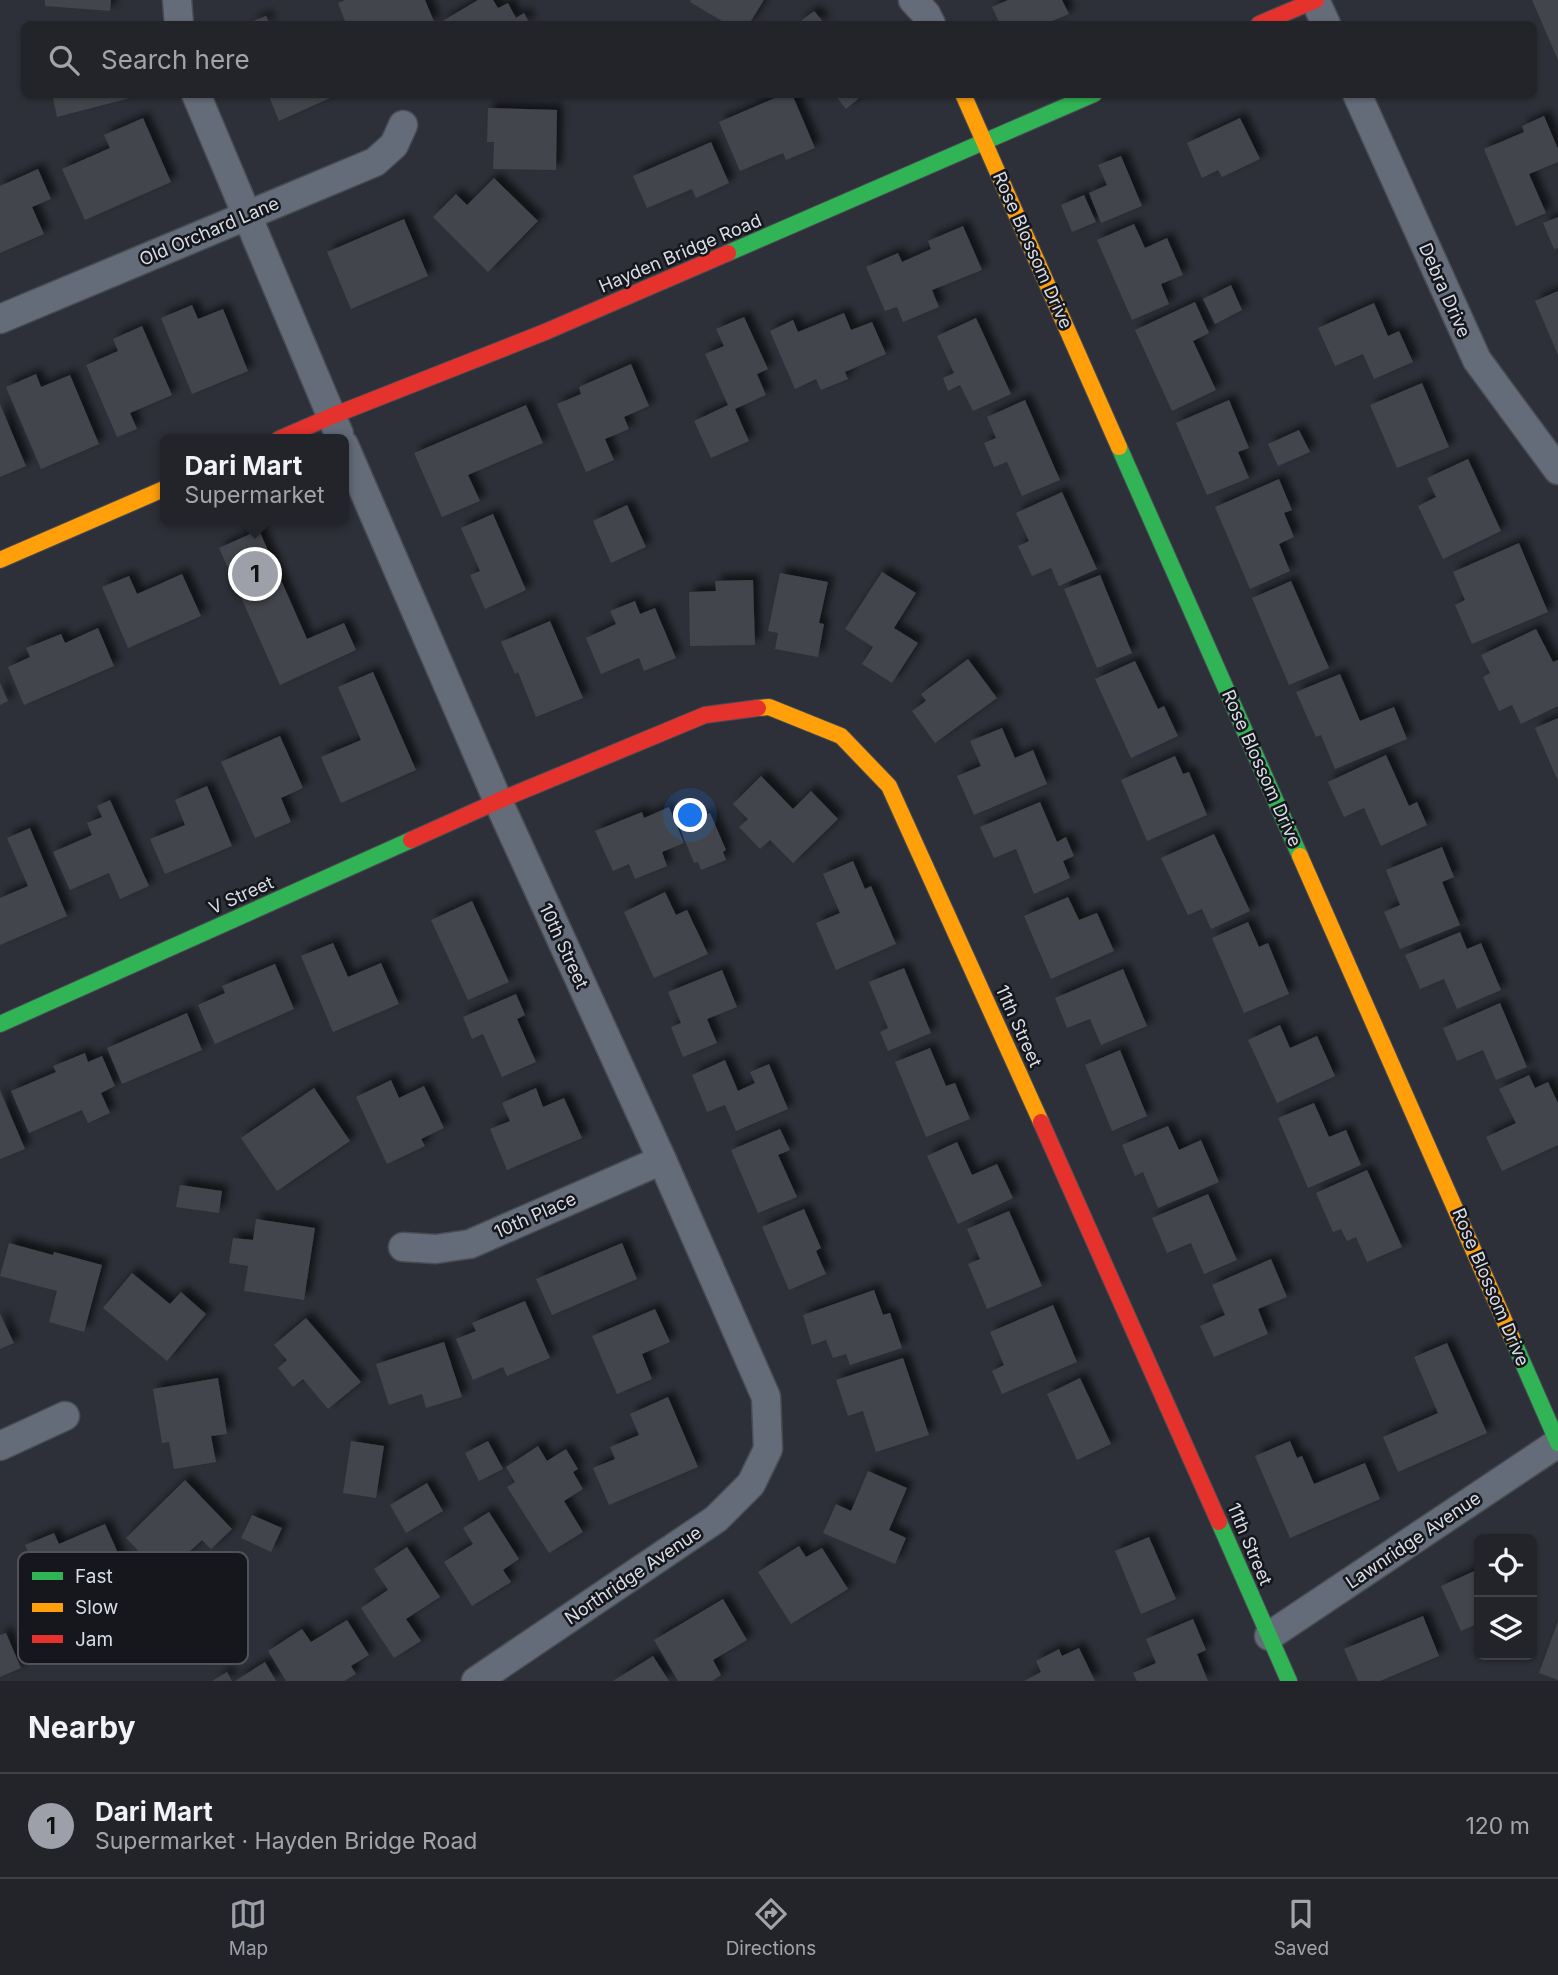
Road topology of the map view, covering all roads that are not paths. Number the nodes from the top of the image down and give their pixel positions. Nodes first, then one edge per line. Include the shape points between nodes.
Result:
1 (177, 0) edge
2 (912, 0) edge
3 (1315, 0) edge
4 (179, 21) edge
5 (930, 21) edge
6 (1266, 21) edge
7 (1325, 21) edge
8 (198, 98) edge
9 (965, 98) edge
10 (1085, 98) edge
11 (1359, 98) edge
12 (403, 125) dead end
13 (985, 141) junction
14 (247, 214) junction
15 (0, 319) edge
16 (337, 428) edge
17 (305, 434) edge
18 (349, 457) edge
19 (1558, 471) edge
20 (160, 491) edge
21 (0, 560) edge
22 (498, 801) junction
23 (0, 1024) edge
24 (662, 1160) junction
25 (403, 1247) dead end
26 (65, 1416) dead end
27 (1558, 1443) edge
28 (0, 1446) edge
29 (768, 1450) joint
30 (1269, 1636) junction
31 (477, 1681) edge
32 (1289, 1681) edge

1 - 4 street
2 - 5 street
3 - 6 street
3 - 7 street
8 - 14 street
9 - 13 street, Rose Blossom Drive
10 - 13 street, Hayden Bridge Road
11 - 19 street, Debra Drive via 1476,360
12 - 14 street, Old Orchard Lane via 394,145 375,162
13 - 16 street, Hayden Bridge Road via 545,332
13 - 27 street, Rose Blossom Drive
14 - 15 street, Old Orchard Lane
14 - 16 street
16 - 17 street, Hayden Bridge Road
18 - 22 street, 10th Street
20 - 21 street
22 - 23 street, V Street
22 - 24 street, 10th Street
22 - 30 street, 11th Street via 705,715 769,707 841,736 890,786
24 - 25 street, 10th Place via 470,1244
24 - 29 street, 10th Street via 766,1397
26 - 28 street
27 - 30 street, Lawnridge Avenue
29 - 31 street, Northridge Avenue via 751,1485 716,1519
30 - 32 street, 11th Street

